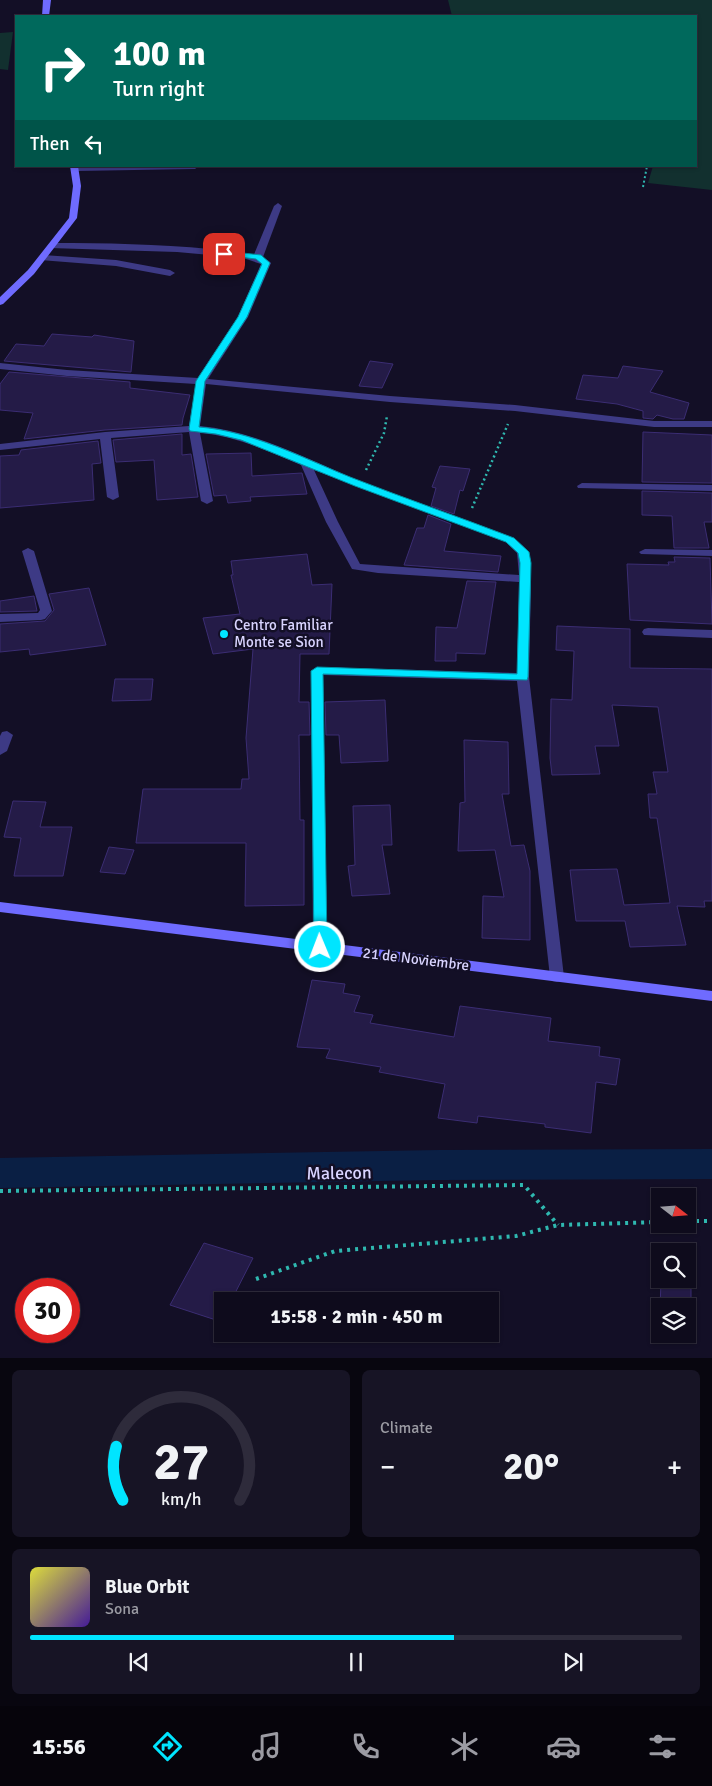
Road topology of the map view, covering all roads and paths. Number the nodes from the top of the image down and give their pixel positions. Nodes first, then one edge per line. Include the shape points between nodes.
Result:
1 (47, 0) edge
2 (46, 15) edge
3 (74, 167) edge
4 (647, 167) edge
5 (643, 187) dead end
6 (278, 206) dead end
7 (53, 246) junction
8 (258, 257) junction
9 (43, 258) junction
10 (170, 273) dead end
11 (0, 302) edge
12 (0, 366) edge
13 (201, 381) junction
14 (390, 399) junction
15 (514, 408) junction
16 (712, 424) edge
17 (194, 429) junction
18 (105, 435) junction
19 (0, 447) edge
20 (305, 462) junction
21 (358, 484) junction
22 (582, 486) dead end
23 (712, 488) edge
24 (114, 497) dead end
25 (207, 502) dead end
26 (466, 524) junction
27 (28, 551) dead end
28 (645, 552) dead end
29 (712, 553) edge
30 (525, 579) junction
31 (0, 618) edge
32 (648, 632) dead end
33 (712, 634) edge
34 (523, 677) junction
35 (7, 735) dead end
36 (0, 751) edge
37 (0, 907) edge
38 (320, 947) junction
39 (557, 977) junction
40 (712, 996) edge
41 (0, 1191) edge
42 (696, 1221) edge
43 (712, 1221) edge
44 (651, 1222) edge
45 (558, 1225) junction
46 (256, 1279) dead end

1 - 2 street
3 - 7 street via 78,186 73,218
4 - 5 path
6 - 8 street
7 - 8 street via 139,247
7 - 9 street
8 - 13 street via 266,263 243,317
9 - 10 street via 116,263
9 - 11 street
12 - 13 street
13 - 14 street
13 - 17 street
14 - 15 street
14 - 21 path via 384,433
15 - 16 street via 654,424
15 - 26 path
17 - 18 street
17 - 20 street via 244,438
17 - 25 street
18 - 19 street
18 - 24 street
20 - 21 street
20 - 30 street via 356,566
21 - 26 street
22 - 23 street
26 - 30 street via 510,540 523,552
27 - 31 street via 46,612 41,616
28 - 29 street
30 - 34 street
32 - 33 street
34 - 38 street via 317,671
34 - 39 street
35 - 36 street
37 - 38 street, 21 de Noviembre
38 - 39 street, 21 de Noviembre
39 - 40 street, 21 de Noviembre
41 - 45 path, Malecon via 524,1185
42 - 43 path
44 - 45 path
45 - 46 path via 516,1236 335,1251

